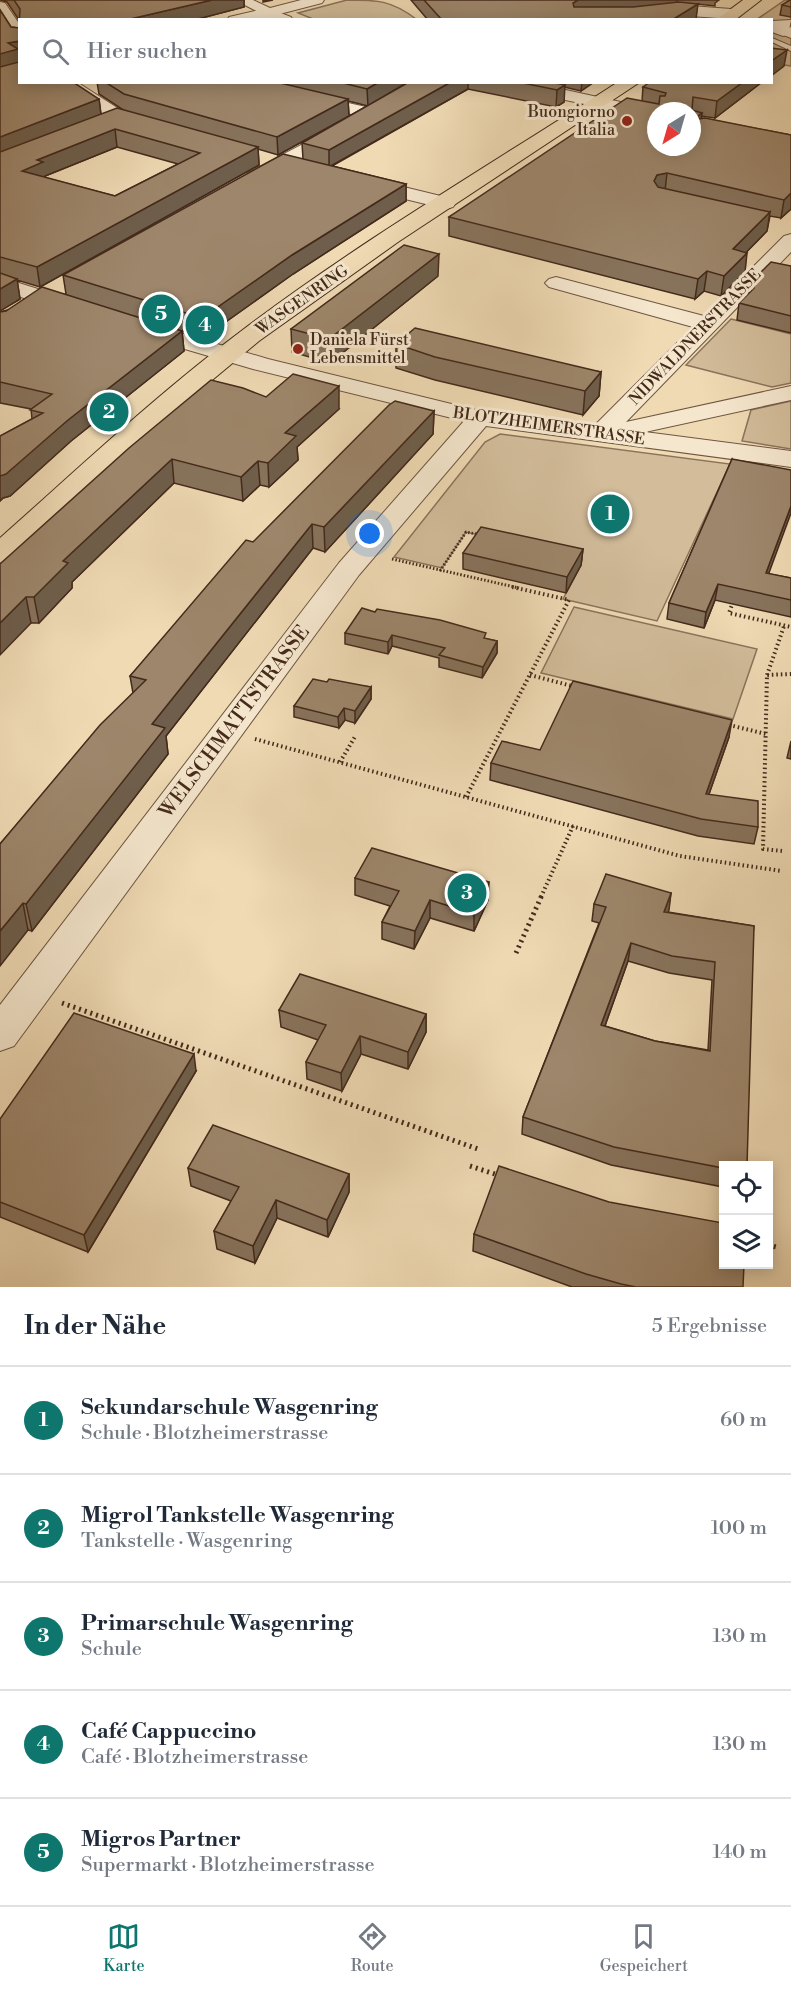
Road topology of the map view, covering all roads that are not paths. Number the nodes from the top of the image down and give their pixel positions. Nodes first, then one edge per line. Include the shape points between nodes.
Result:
1 (242, 0) edge
2 (316, 0) edge
3 (753, 0) edge
4 (0, 6) edge
5 (268, 13) junction
6 (727, 17) edge
7 (244, 18) edge
8 (280, 18) edge
9 (598, 18) edge
10 (783, 33) edge
11 (11, 34) edge
12 (791, 49) edge
13 (68, 84) edge
14 (513, 84) edge
15 (628, 84) edge
16 (101, 86) dead end
17 (80, 91) junction
18 (288, 95) edge
19 (600, 102) junction
20 (388, 103) edge
21 (647, 112) edge
22 (369, 113) junction
23 (119, 117) junction
24 (97, 126) edge
25 (160, 130) edge
26 (260, 157) edge
27 (280, 163) junction
28 (303, 168) edge
29 (348, 179) edge
30 (238, 186) edge
31 (446, 203) junction
32 (787, 232) edge
33 (0, 283) edge
34 (556, 283) dead end
35 (61, 286) dead end
36 (32, 303) junction
37 (94, 314) edge
38 (126, 324) edge
39 (707, 324) junction
40 (226, 355) junction
41 (791, 393) edge
42 (480, 418) junction
43 (600, 434) junction
44 (791, 459) edge
45 (0, 554) edge
46 (0, 1035) edge

1 - 5 street
2 - 5 street
3 - 6 main road
4 - 11 street
5 - 7 street
5 - 8 street
6 - 9 street via 677,9
10 - 12 lane via 780,42
13 - 17 street
14 - 19 street
15 - 19 main road, WASGENRING
16 - 17 street
17 - 23 street
18 - 22 street
19 - 21 street
19 - 31 main road, WASGENRING
20 - 22 street
22 - 27 street
23 - 24 street
23 - 25 street
26 - 27 street
27 - 28 street
27 - 30 street
29 - 31 street
31 - 40 main road, WASGENRING
32 - 39 street, NIDWALDNERSTRASSE
33 - 36 street
34 - 39 street
35 - 36 street
36 - 37 street
38 - 40 street, BLOTZHEIMERSTRASSE
39 - 43 street, NIDWALDNERSTRASSE
40 - 42 street, BLOTZHEIMERSTRASSE
40 - 45 main road, WASGENRING
41 - 43 street
42 - 43 street, BLOTZHEIMERSTRASSE
42 - 46 street, WELSCHMATTSTRASSE via 364,553
43 - 44 street, BLOTZHEIMERSTRASSE

